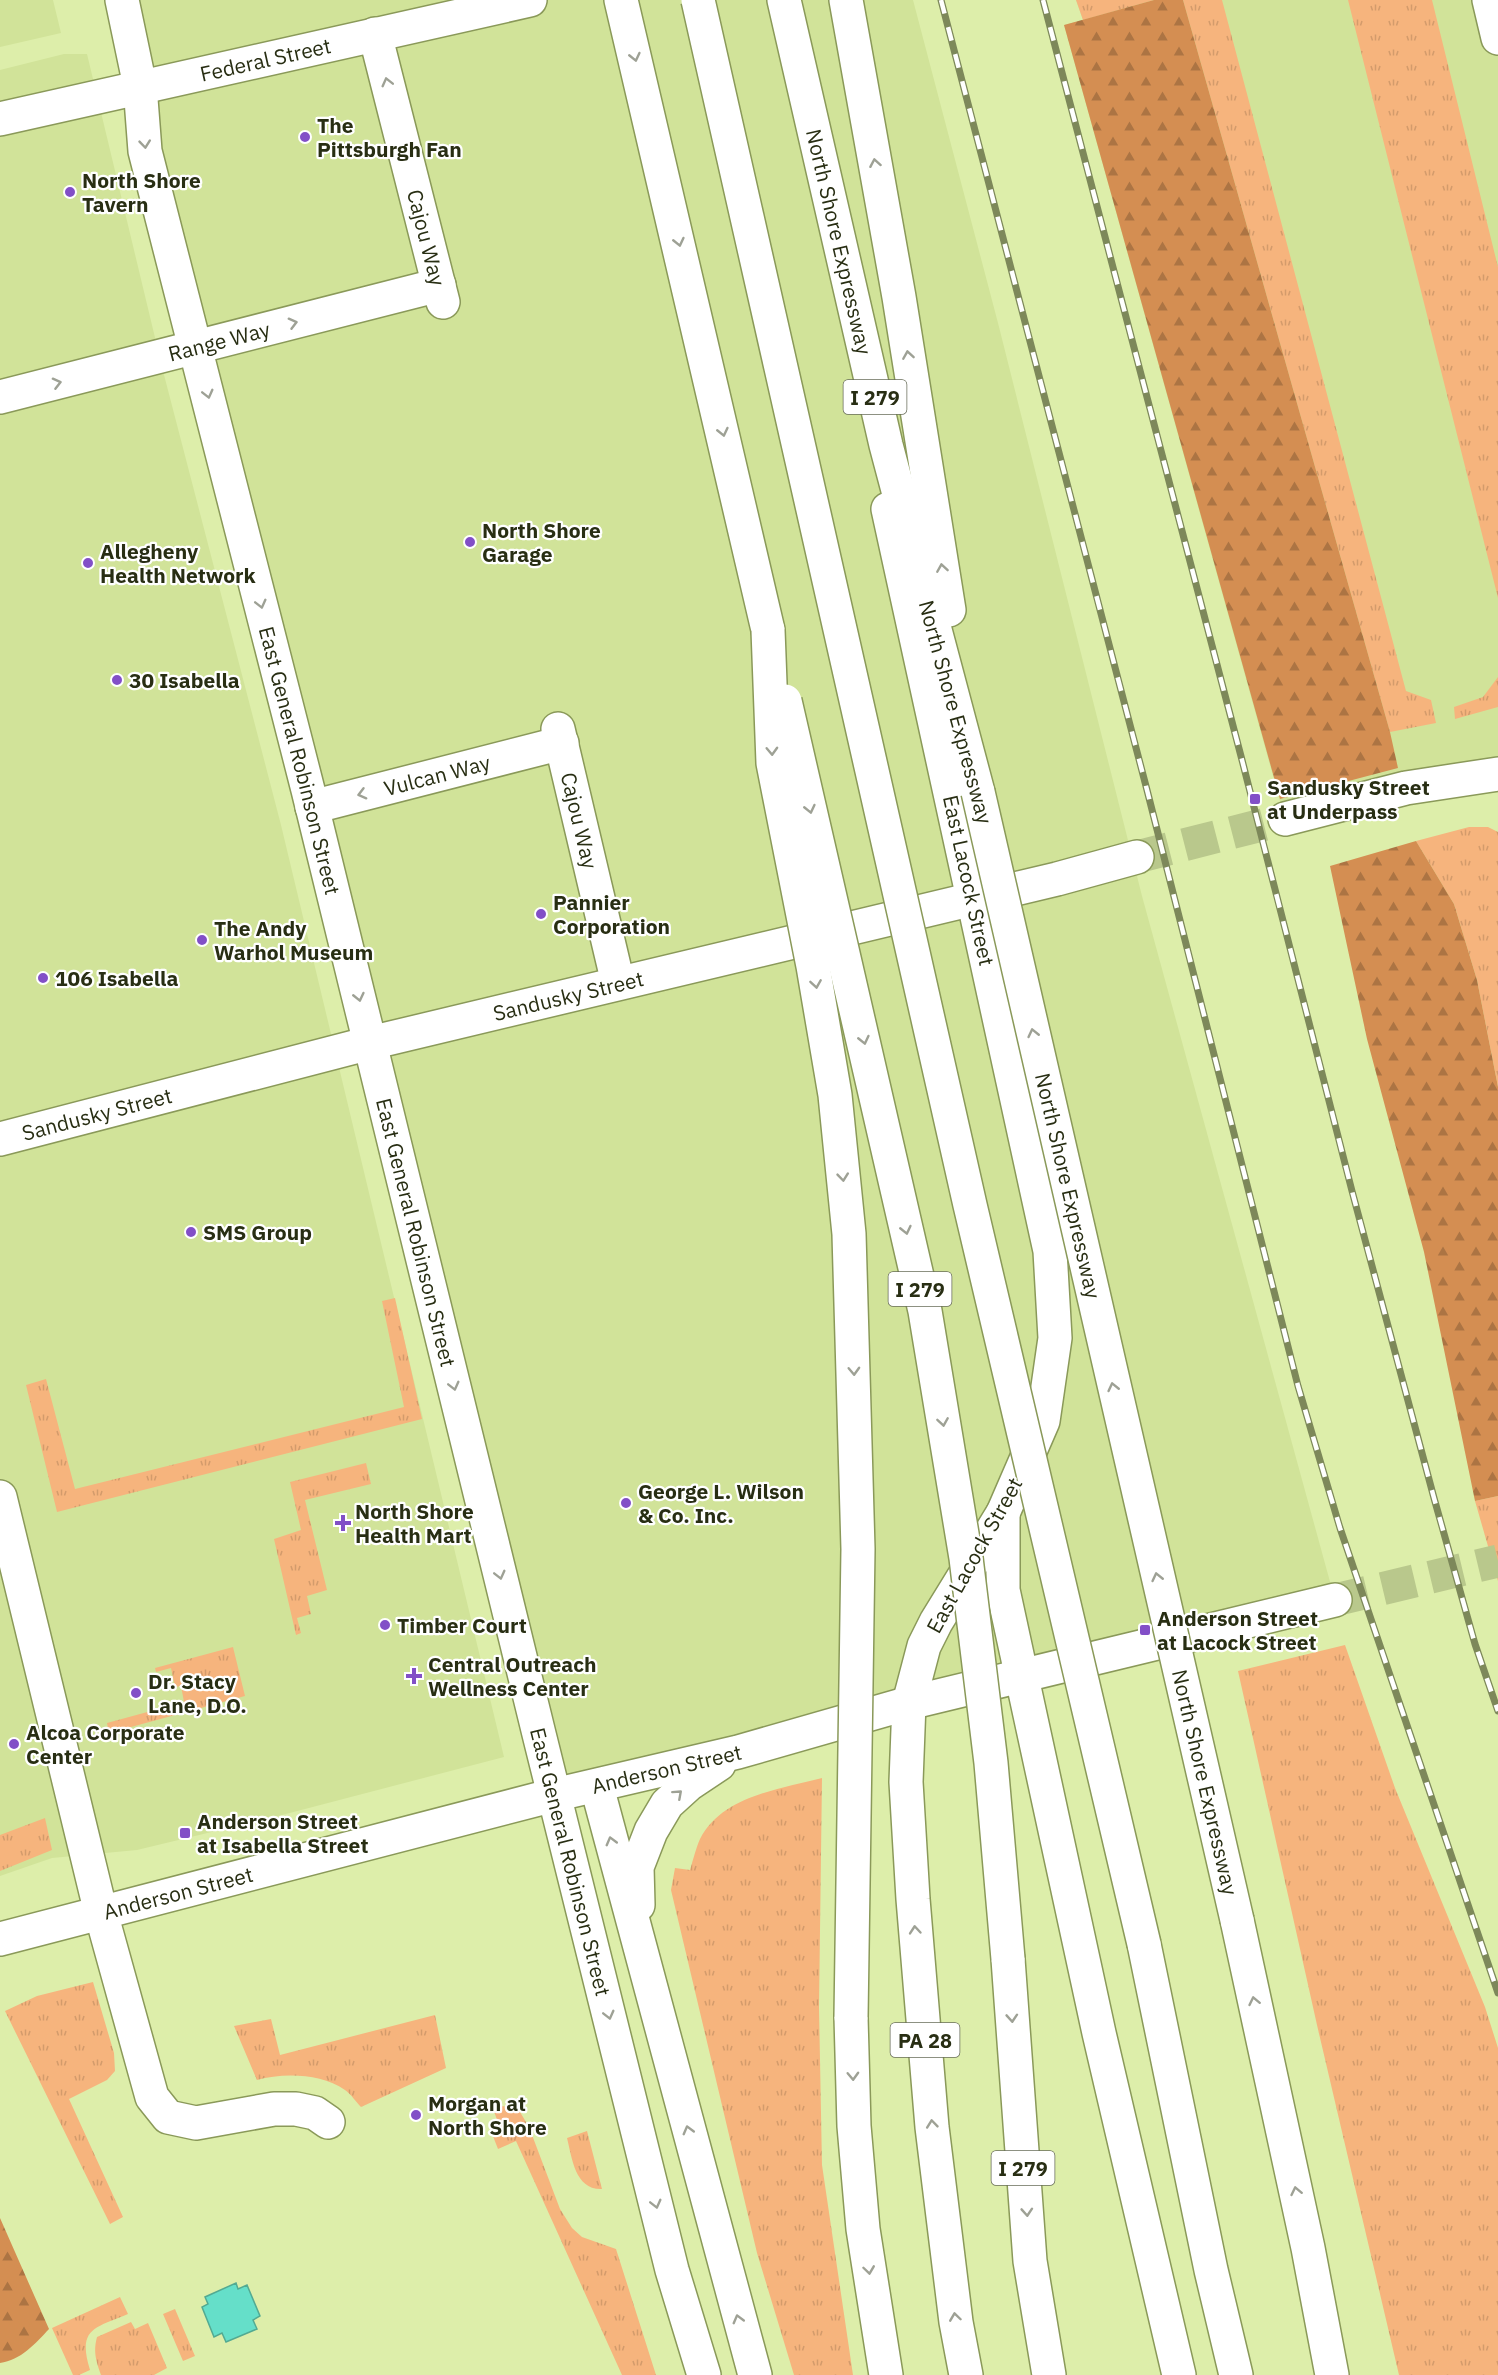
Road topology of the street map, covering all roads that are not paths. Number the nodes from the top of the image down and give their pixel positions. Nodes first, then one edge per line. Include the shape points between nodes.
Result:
1 (122, 0) edge
2 (530, 0) edge
3 (621, 0) edge
4 (698, 0) edge
5 (778, 0) edge
6 (784, 0) edge
7 (846, 0) edge
8 (1489, 0) edge
9 (375, 34) junction
10 (1498, 38) edge
11 (140, 86) junction
12 (0, 119) edge
13 (441, 293) joint
14 (196, 348) junction
15 (0, 397) edge
16 (768, 630) junction
17 (560, 736) joint
18 (1498, 774) edge
19 (978, 792) junction
20 (312, 807) junction
21 (1285, 819) tunnel mouth
22 (1137, 857) tunnel mouth
23 (972, 898) junction
24 (618, 983) junction
25 (370, 1043) junction
26 (0, 1138) edge
27 (0, 1497) edge
28 (1003, 1513) junction
29 (1335, 1600) tunnel mouth
30 (1022, 1677) junction
31 (909, 1703) junction
32 (738, 1752) junction
33 (597, 1787) junction
34 (554, 1795) junction
35 (101, 1913) junction
36 (0, 1939) edge
37 (639, 1946) junction
38 (328, 2122) dead end
39 (1308, 2248) junction
40 (704, 2375) edge
41 (755, 2375) edge
42 (885, 2375) edge
43 (966, 2375) edge
44 (1049, 2375) edge
45 (1179, 2375) edge
46 (1236, 2375) edge
47 (1332, 2375) edge
48 (1351, 2375) edge

1 - 11 main road, East General Robinson Street
2 - 9 main road, Federal Street
3 -> 16 main road, I 279
4 - 46 main road, bridge via 967,1194 1144,1944
5 - 23 main road, East Lacock Street
6 - 19 main road, North Shore Expressway / I 279 via 886,445
19 -> 7 main road via 899,297
8 - 10 main road
9 - 11 main road, Federal Street
13 -> 9 main road, Cajou Way
11 - 12 main road, Federal Street
11 -> 14 main road, East General Robinson Street via 145,151
14 -> 13 main road, Range Way
15 -> 14 main road, Range Way
14 -> 20 main road, East General Robinson Street
16 -> 42 main road, bridge via 773,764 835,1095 849,1234 858,1549 851,2017 854,2126 863,2229
16 -> 44 main road, I 279, bridge via 925,1311 966,1558 991,1763 1030,2261
17 -> 20 main road, Vulcan Way
17 - 24 main road, Cajou Way
18 - 21 main road via 1406,788
39 -> 19 main road, North Shore Expressway / I 279, bridge via 1237,1920
20 -> 25 main road, East General Robinson Street
22 - 23 main road, Sandusky Street
23 - 24 main road, Sandusky Street
23 - 28 main road, East Lacock Street via 1050,1251 1055,1338 1043,1421
24 - 25 main road, Sandusky Street
25 - 26 main road, Sandusky Street
25 -> 34 main road, East General Robinson Street
27 - 35 main road
28 - 30 main road via 1003,1590
28 - 31 main road, East Lacock Street via 924,1646
29 - 30 main road, Anderson Street
30 - 31 main road, Anderson Street
30 - 45 main road
31 - 32 main road, Anderson Street
43 -> 31 main road, PA 28 via 932,2127 906,1782
32 - 33 main road, Anderson Street
37 -> 32 main road via 638,1867 651,1831 667,1804 689,1784
33 - 34 main road, Anderson Street
37 -> 33 main road
34 - 35 main road, Anderson Street
34 -> 40 main road, East General Robinson Street via 672,2270
35 - 36 main road, Anderson Street
35 - 38 main road via 152,2097 168,2117 196,2122 296,2109 315,2113
41 -> 37 main road
39 - 47 main road, North Shore Expressway / I 279
39 - 48 main road

